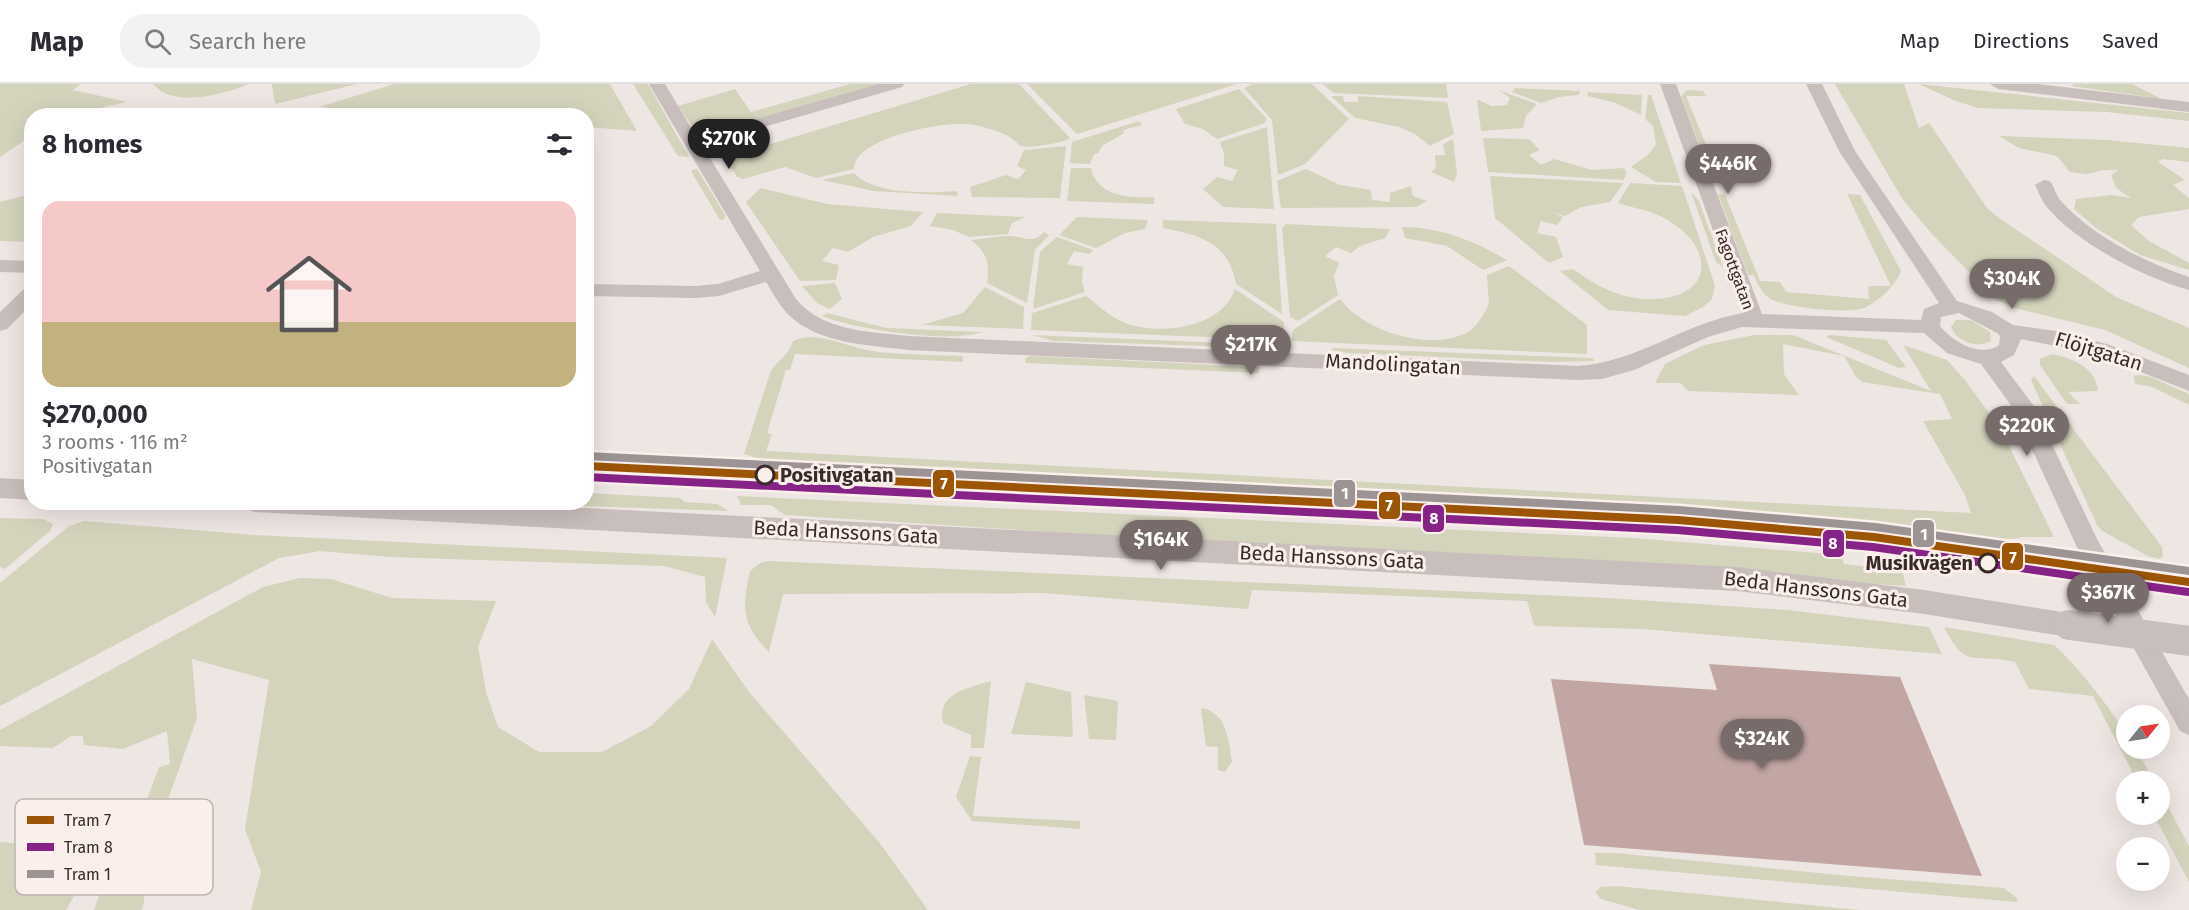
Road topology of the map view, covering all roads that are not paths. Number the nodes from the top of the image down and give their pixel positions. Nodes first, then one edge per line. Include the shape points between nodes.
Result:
1 (657, 84) edge
2 (896, 84) edge
3 (1668, 84) edge
4 (1814, 84) edge
5 (1998, 84) edge
6 (2189, 107) edge
7 (693, 142) junction
8 (2044, 185) dead end
9 (0, 266) edge
10 (24, 267) edge
11 (771, 274) junction
12 (2189, 284) edge
13 (594, 290) edge
14 (24, 300) edge
15 (1950, 307) junction
16 (1754, 318) junction
17 (0, 324) edge
18 (1930, 327) junction
19 (2006, 331) junction
20 (1987, 357) junction
21 (2189, 384) edge
22 (0, 489) edge
23 (24, 490) edge
24 (409, 510) edge
25 (2189, 641) edge
26 (2189, 723) edge

1 - 7 street
2 - 7 street
3 - 16 street, Fagottgatan
4 - 15 street via 1847,151
5 - 6 street
7 - 11 street
8 - 12 street via 2052,202 2102,240 2144,265
9 - 10 street
11 - 13 street via 719,290
11 - 16 street, Mandolingatan via 798,314 860,337 908,343 1452,368 1602,372 1724,323
14 - 17 street
15 - 18 street via 1934,311 1929,318
15 - 19 street via 1977,312
16 - 18 street, Mandolingatan
18 - 20 street via 1948,345 1967,354
19 - 20 street via 2010,342 2007,351
19 - 21 street, Flöjtgatan via 2074,340
20 - 26 street via 2022,405 2088,545
22 - 23 street
24 - 25 street, Beda Hanssons Gata, bridge via 1714,578 1924,602

